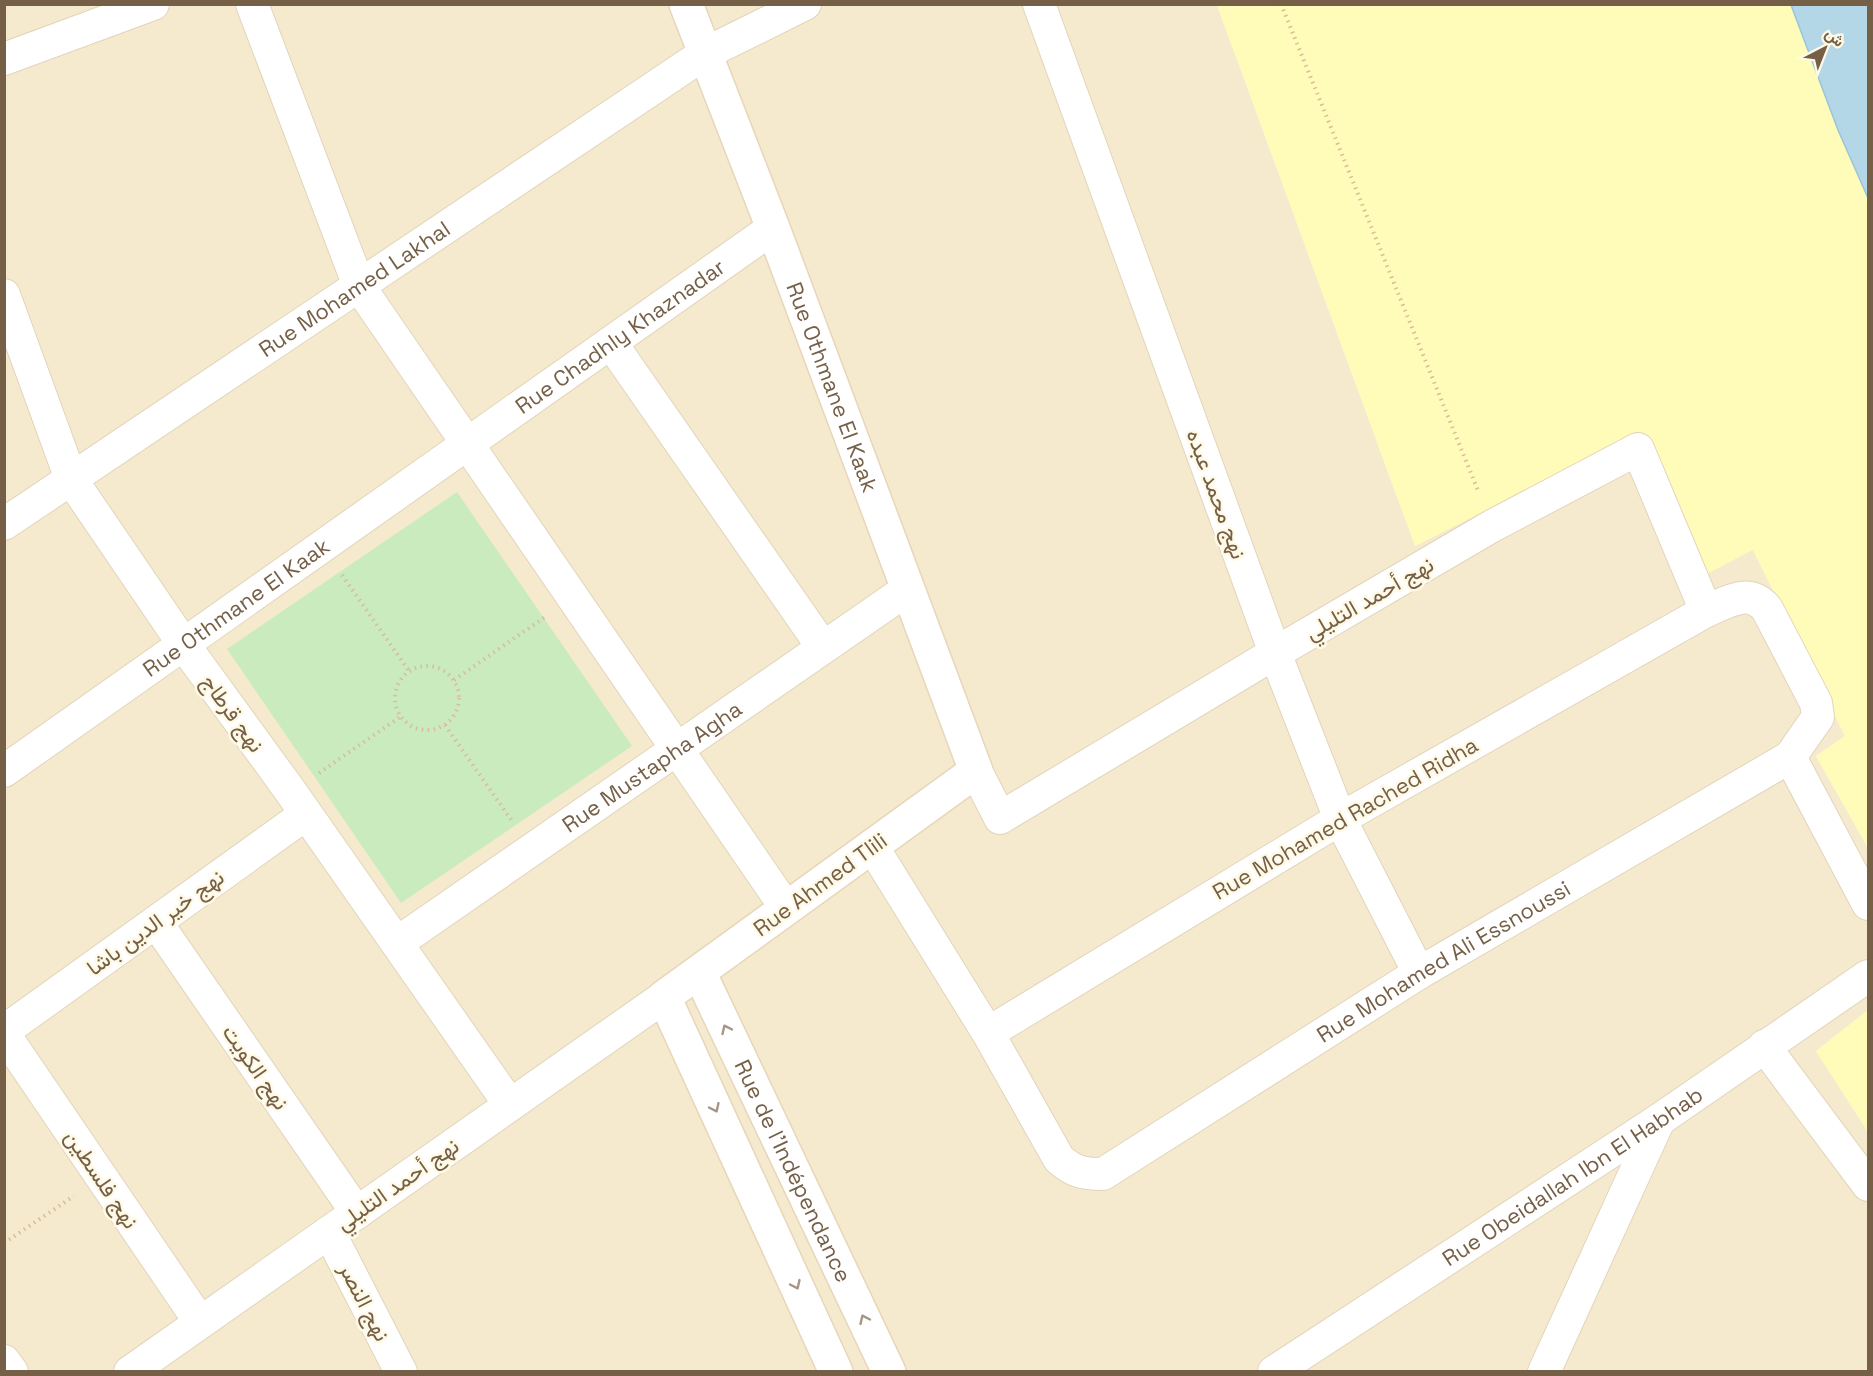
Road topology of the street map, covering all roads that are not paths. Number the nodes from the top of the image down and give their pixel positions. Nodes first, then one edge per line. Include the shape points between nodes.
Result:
1 (153, 4) edge
2 (252, 4) edge
3 (686, 4) edge
4 (805, 4) edge
5 (1039, 4) edge
6 (704, 54) junction
7 (4, 59) edge
8 (773, 228) junction
9 (358, 286) junction
10 (4, 295) edge
11 (612, 343) junction
12 (468, 445) junction
13 (72, 479) junction
14 (4, 524) edge
15 (908, 589) junction
16 (1706, 611) junction
17 (184, 645) junction
18 (822, 646) junction
19 (1275, 653) junction
20 (676, 748) junction
21 (1790, 757) junction
22 (4, 771) edge
23 (976, 771) junction
24 (299, 803) junction
25 (1340, 819) junction
26 (872, 846) junction
27 (1869, 904) edge
28 (786, 908) junction
29 (156, 922) junction
30 (397, 943) junction
31 (699, 972) junction
32 (1419, 973) junction
33 (1869, 975) edge
34 (664, 997) junction
35 (4, 1033) edge
36 (988, 1033) junction
37 (1764, 1047) junction
38 (510, 1105) junction
39 (1659, 1120) junction
40 (1869, 1185) edge
41 (357, 1213) junction
42 (329, 1232) junction
43 (200, 1322) junction
44 (4, 1361) edge
45 (12, 1371) edge
46 (130, 1371) edge
47 (401, 1371) edge
48 (836, 1371) edge
49 (889, 1371) edge
50 (1274, 1371) edge
51 (1544, 1371) edge

1 - 7 street
2 - 9 street
3 - 6 street, Rue Othmane El Kaak
4 - 6 street, Rue Mohamed Lakhal
5 - 19 street, نهج محمد عبده
6 - 8 street, Rue Othmane El Kaak
6 - 9 street, Rue Mohamed Lakhal
8 - 11 street, Rue Chadhly Khaznadar
8 - 15 street, Rue Othmane El Kaak
9 - 12 street
9 - 13 street, Rue Mohamed Lakhal
10 - 13 street, نهج قرطاج
11 - 12 street, Rue Chadhly Khaznadar
11 - 18 street
12 - 17 street, Rue Othmane El Kaak
12 - 20 street
13 - 14 street, Rue Mohamed Lakhal
13 - 17 street, نهج قرطاج
15 - 18 street, Rue Mustapha Agha
15 - 23 street, Rue Othmane El Kaak
16 - 19 street, نهج أحمد التليلي via 1638,449 1492,526
16 - 21 street, Rue Mohamed Rached Ridha via 1744,596 1761,602 1767,609 1816,703 1818,717
16 - 25 street, Rue Mohamed Rached Ridha
17 - 22 street, Rue Othmane El Kaak
17 - 24 street, نهج قرطاج
18 - 20 street, Rue Mustapha Agha
19 - 23 street, نهج أحمد التليلي via 1000,818
19 - 25 street, نهج محمد عبده
20 - 28 street
20 - 30 street, Rue Mustapha Agha
21 - 27 street
21 - 32 street, Rue Mohamed Ali Essnoussi
23 - 26 street, Rue Ahmed Tlili
24 - 29 street, نهج خير الدين باشا
24 - 30 street, نهج قرطاج
25 - 32 street, نهج محمد عبده
25 - 36 street, Rue Mohamed Rached Ridha
26 - 28 street, Rue Ahmed Tlili
26 - 36 street
28 - 31 street, Rue Ahmed Tlili
29 - 35 street, نهج خير الدين باشا
29 - 41 street, نهج الكويت
30 - 38 street, نهج قرطاج
31 - 34 street, Rue Ahmed Tlili
49 -> 31 street, Rue de l'Indépendance
32 - 36 street, Rue Mohamed Ali Essnoussi via 1103,1174 1070,1169 1059,1159
33 - 37 street, Rue Obeidallah Ibn El Habhab
34 - 38 street, نهج أحمد التليلي
34 -> 48 street, Rue de l'Indépendance
35 - 43 street, نهج فلسطين
37 - 39 street, Rue Obeidallah Ibn El Habhab
37 - 40 street
38 - 41 street, نهج أحمد التليلي
39 - 50 street, Rue Obeidallah Ibn El Habhab
39 - 51 street
41 - 42 street, نهج أحمد التليلي
42 - 43 street, نهج أحمد التليلي
42 - 47 street, نهج النصر
43 - 46 street, نهج أحمد التليلي
44 - 45 street

